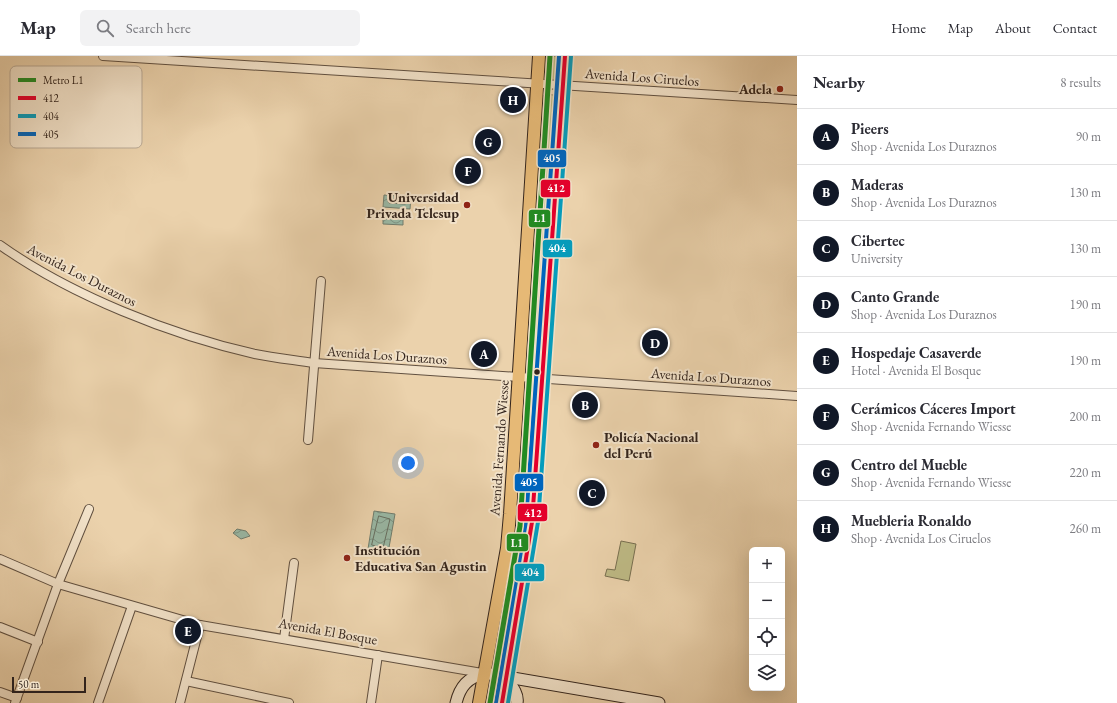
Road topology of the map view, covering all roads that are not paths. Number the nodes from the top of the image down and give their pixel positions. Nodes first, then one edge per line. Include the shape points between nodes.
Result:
1 (103, 56) edge
2 (539, 56) edge
3 (564, 56) edge
4 (538, 84) junction
5 (562, 85) junction
6 (797, 100) edge
7 (0, 245) edge
8 (321, 281) dead end
9 (314, 363) junction
10 (519, 376) junction
11 (541, 378) junction
12 (797, 396) edge
13 (308, 440) dead end
14 (515, 444) junction
15 (537, 445) junction
16 (89, 509) dead end
17 (0, 559) edge
18 (294, 563) dead end
19 (58, 584) junction
20 (499, 591) junction
21 (520, 594) junction
22 (132, 606) junction
23 (200, 625) junction
24 (0, 627) edge
25 (284, 639) junction
26 (38, 642) junction
27 (378, 655) junction
28 (484, 673) junction
29 (506, 678) junction
30 (186, 681) junction
31 (0, 692) edge
32 (243, 694) junction
33 (16, 700) edge
34 (98, 703) edge
35 (180, 703) edge
36 (240, 703) edge
37 (289, 703) edge
38 (371, 703) edge
39 (456, 703) edge
40 (479, 703) edge
41 (502, 703) edge
42 (517, 703) edge
43 (659, 703) edge

1 - 4 street, Avenida Los Ciruelos
2 - 4 main road, Avenida Fernando Wiesse
3 - 5 main road
4 - 5 street, Avenida Los Ciruelos
4 - 10 main road, Avenida Fernando Wiesse
5 - 6 street, Avenida Los Ciruelos
5 - 11 main road
7 - 9 street, Avenida Los Duraznos via 50,276 158,326 205,342 256,354
8 - 9 street
9 - 10 street, Avenida Los Duraznos
9 - 13 street
10 - 11 street, Avenida Los Duraznos
10 - 14 main road, Avenida Fernando Wiesse
11 - 12 street, Avenida Los Duraznos
11 - 15 main road
14 - 15 main road
14 - 20 main road, Avenida Fernando Wiesse via 507,548
15 - 21 main road via 532,522
16 - 19 street
17 - 19 street, Avenida El Bosque
18 - 25 street
19 - 22 street, Avenida El Bosque
19 - 26 street
20 - 21 main road
20 - 28 main road, Avenida Fernando Wiesse
21 - 29 main road
22 - 23 street, Avenida El Bosque
22 - 34 street
23 - 25 street, Avenida El Bosque
23 - 30 street
24 - 26 street
25 - 27 street, Avenida El Bosque
26 - 33 street
27 - 28 street, Avenida El Bosque
27 - 38 street
28 - 29 street, Avenida El Bosque
28 - 39 street via 472,677 464,684
28 - 40 main road, Avenida Fernando Wiesse
29 - 41 main road
29 - 42 street via 513,688
29 - 43 street, Avenida El Bosque
30 - 32 street
30 - 35 street
31 - 33 street
32 - 36 street
32 - 37 street

